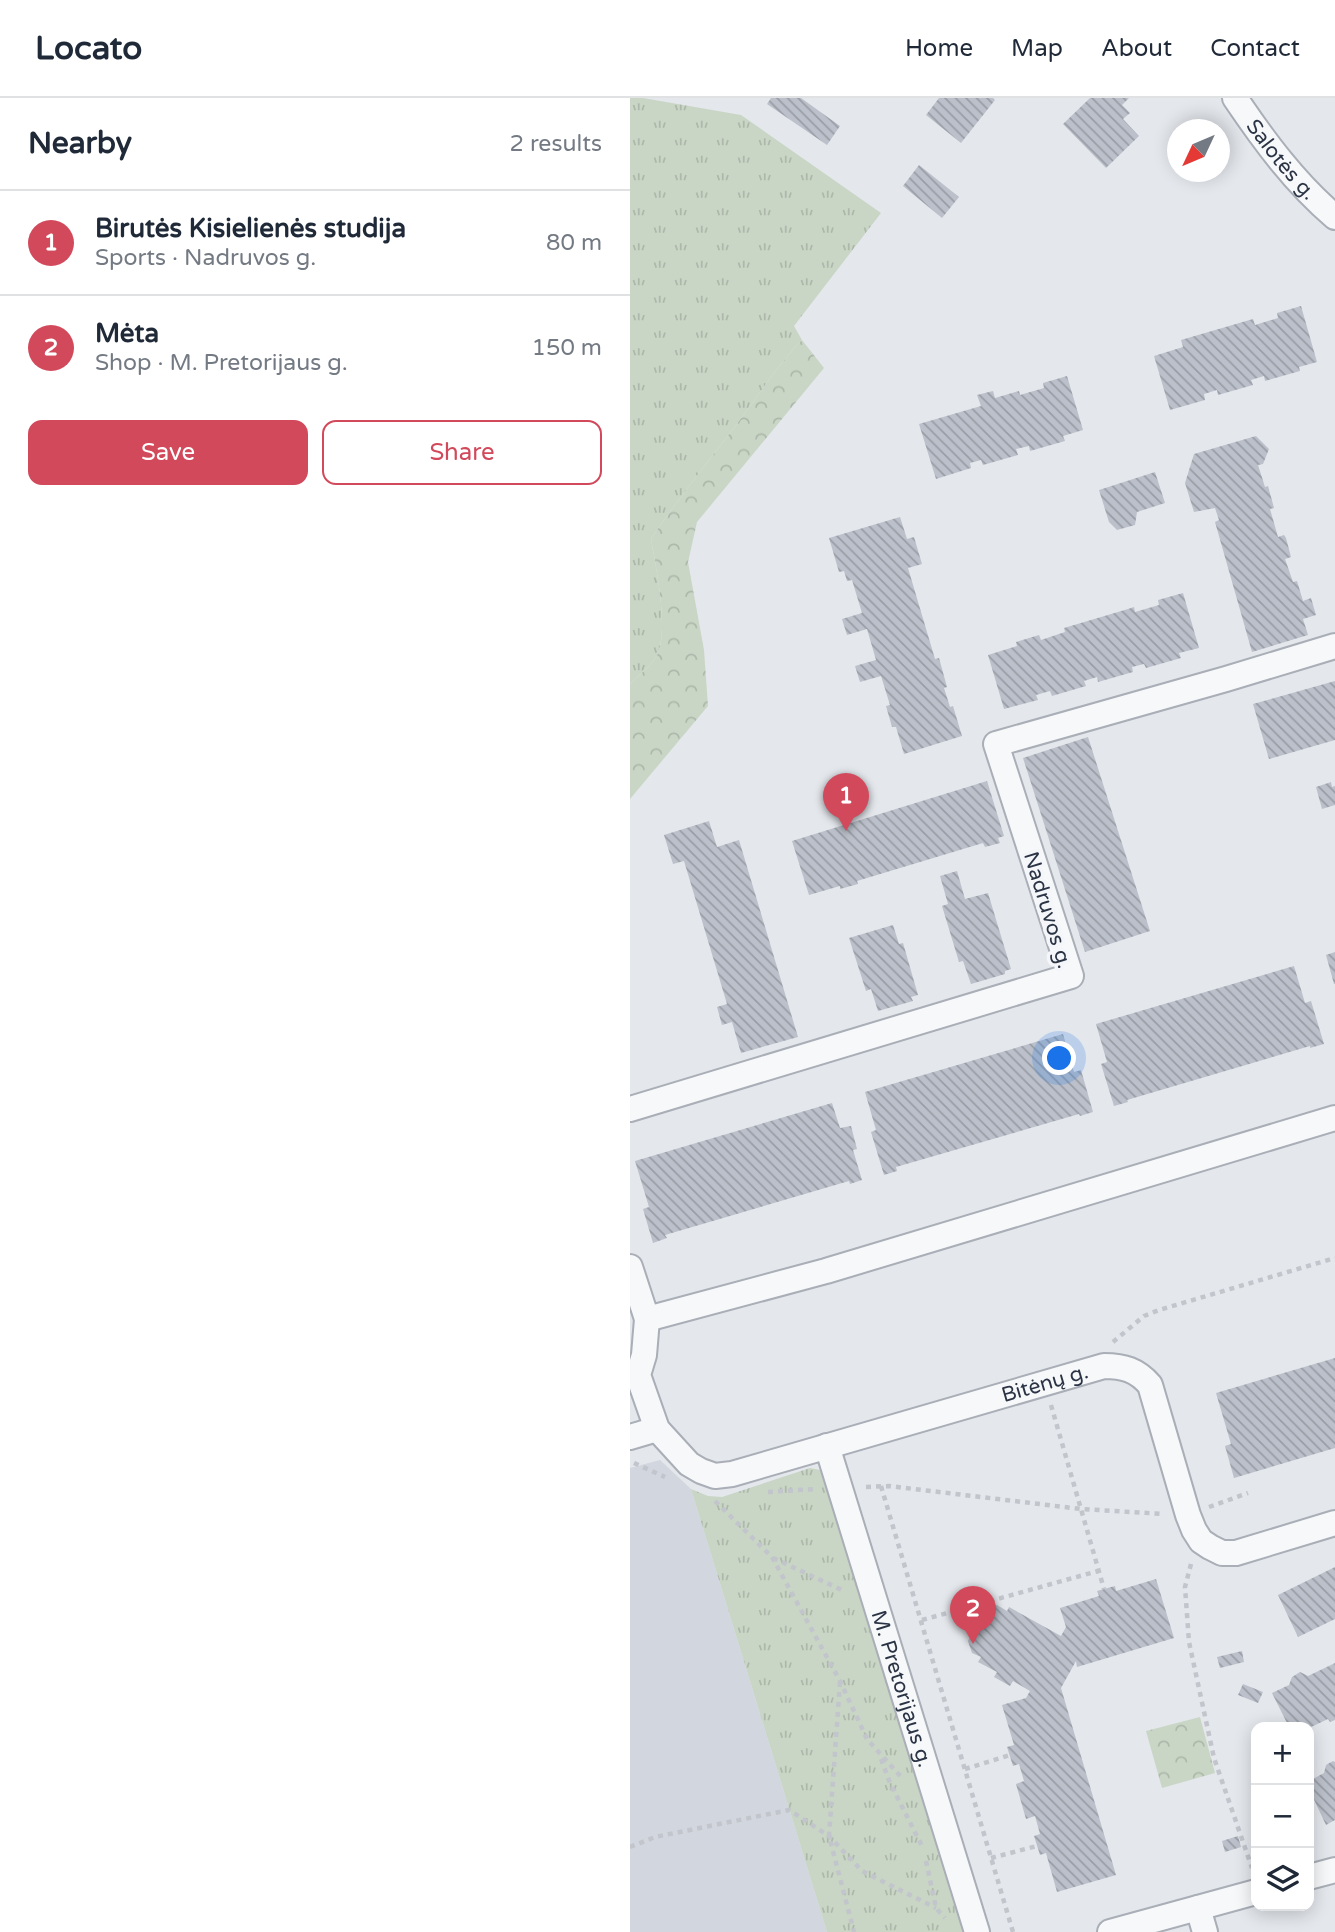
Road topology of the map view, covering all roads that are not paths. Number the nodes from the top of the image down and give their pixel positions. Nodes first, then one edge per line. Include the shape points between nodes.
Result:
1 (1235, 98) edge
2 (1335, 217) edge
3 (1335, 646) edge
4 (630, 1109) edge
5 (1335, 1118) edge
6 (630, 1267) edge
7 (647, 1319) junction
8 (634, 1376) edge
9 (657, 1429) junction
10 (630, 1437) edge
11 (827, 1446) junction
12 (1335, 1523) edge
13 (1335, 1870) edge
14 (1314, 1876) edge
15 (1251, 1893) edge
16 (1198, 1908) junction
17 (976, 1932) edge
18 (1110, 1932) edge
19 (1205, 1932) edge

1 - 2 street, Salotės g. via 1287,169
3 - 4 street, Nadruvos g. via 996,744 1071,976
5 - 7 street via 826,1271
6 - 7 street
7 - 8 street, Bitėnų g. via 644,1355
8 - 9 street, Bitėnų g.
9 - 10 street
9 - 11 street, Bitėnų g. via 689,1464 715,1476
11 - 12 street, Bitėnų g. via 1104,1366 1122,1366 1150,1385 1188,1516 1201,1541 1222,1553 1236,1553
11 - 17 street, M. Pretorijaus g.
13 - 14 street
15 - 16 street
16 - 18 street
16 - 19 street

